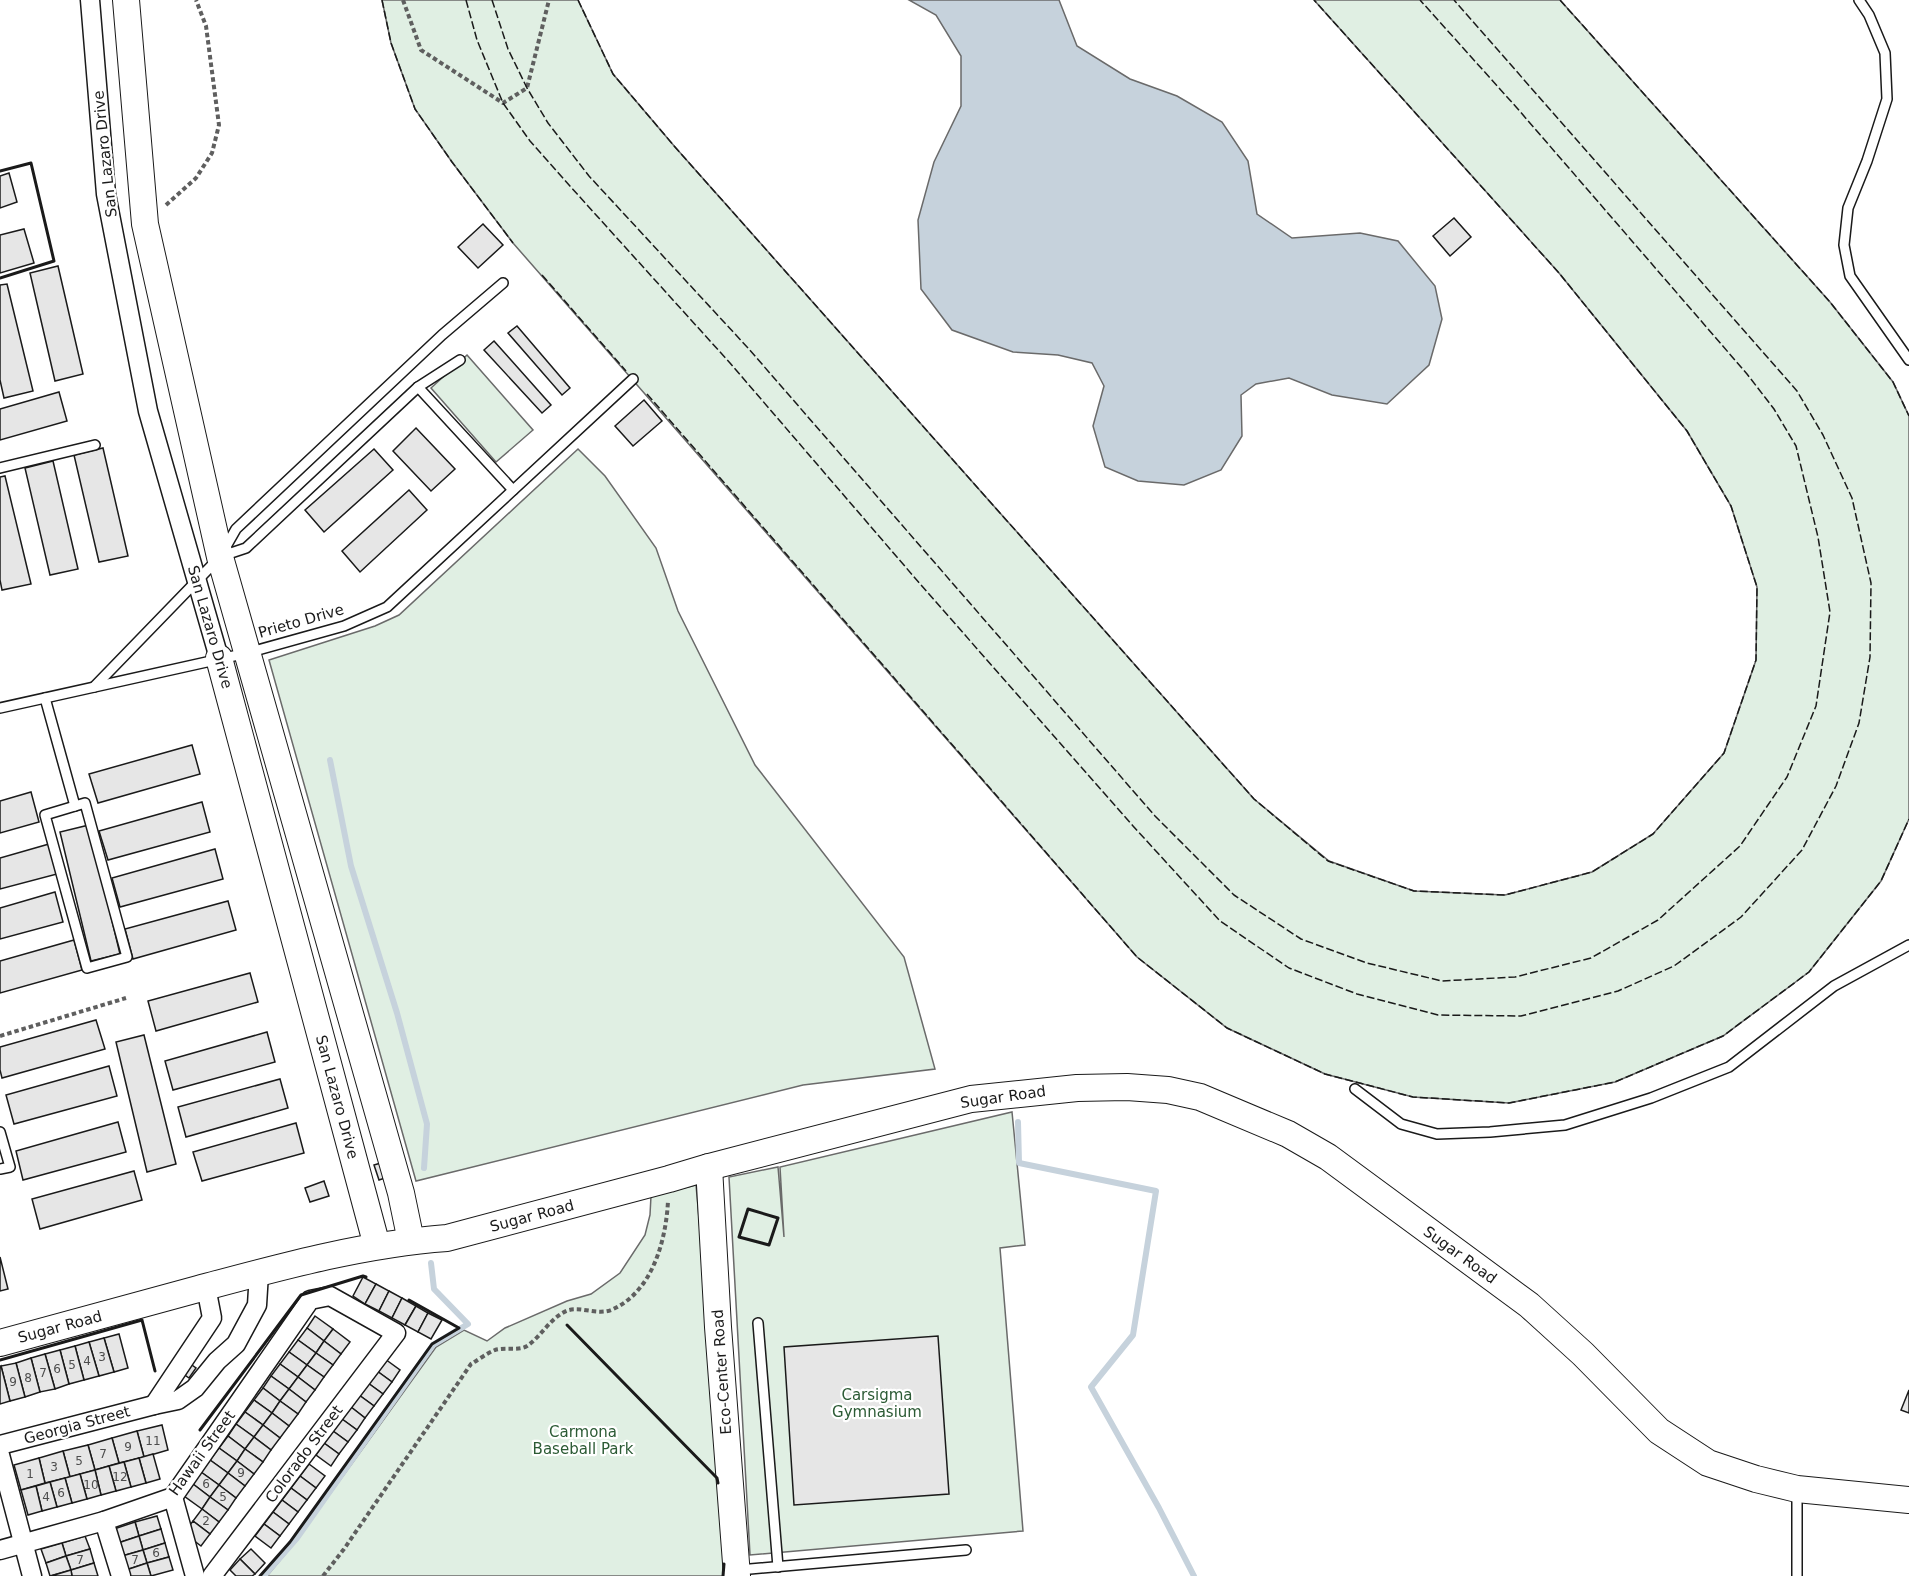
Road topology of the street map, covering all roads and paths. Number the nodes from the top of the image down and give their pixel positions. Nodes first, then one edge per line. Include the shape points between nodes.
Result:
1 (90, 0) edge
2 (126, 0) edge
3 (196, 0) edge
4 (403, 0) edge
5 (549, 0) edge
6 (1859, 0) edge
7 (145, 224) junction
8 (503, 283) dead end
9 (460, 360) dead end
10 (1909, 360) edge
11 (633, 379) dead end
12 (418, 387) junction
13 (94, 445) dead end
14 (0, 468) edge
15 (513, 490) junction
16 (219, 557) junction
17 (197, 580) junction
18 (247, 653) junction
19 (219, 658) junction
20 (94, 687) junction
21 (45, 698) junction
22 (0, 708) edge
23 (75, 806) junction
24 (1909, 945) edge
25 (126, 998) dead end
26 (0, 1036) edge
27 (1355, 1089) dead end
28 (0, 1132) edge
29 (709, 1167) junction
30 (0, 1170) edge
31 (669, 1179) junction
32 (411, 1241) junction
33 (377, 1246) junction
34 (259, 1272) junction
35 (206, 1287) junction
36 (758, 1323) dead end
37 (396, 1332) joint
38 (0, 1343) edge
39 (193, 1345) junction
40 (217, 1362) junction
41 (154, 1404) junction
42 (0, 1445) edge
43 (0, 1455) edge
44 (1797, 1489) junction
45 (173, 1497) junction
46 (1909, 1500) edge
47 (104, 1521) junction
48 (24, 1544) junction
49 (0, 1550) edge
50 (966, 1550) dead end
51 (778, 1567) junction
52 (737, 1573) edge
53 (32, 1576) edge
54 (121, 1576) edge
55 (195, 1576) edge
56 (212, 1576) edge
57 (323, 1576) edge
58 (1797, 1576) edge

1 - 17 street, San Lazaro Drive via 106,194 148,411
2 - 7 street, San Lazaro Drive
3 - 7 path via 206,26 219,125 212,153 196,178
4 - 5 path via 421,50 503,103 527,87
6 - 10 lane via 1885,52 1887,99 1848,208 1844,245 1850,276
7 - 16 street, San Lazaro Drive
8 - 16 lane via 442,335 236,529
9 - 12 lane
11 - 15 lane, Prieto Drive
12 - 15 lane
12 - 16 lane via 246,548
13 - 14 lane
15 - 18 lane, Prieto Drive via 387,607 344,626
16 - 17 lane
16 - 18 street, San Lazaro Drive
17 - 19 street, San Lazaro Drive
17 - 20 lane
18 - 19 lane, Prieto Drive
18 - 32 street, San Lazaro Drive via 401,1193
19 - 20 lane, Prieto Drive
19 - 33 street, San Lazaro Drive
20 - 21 lane, Prieto Drive
21 - 22 lane, Prieto Drive
21 - 23 lane
23 - 23 lane via 45,815 87,968 127,957 85,803
24 - 27 lane via 1834,986 1729,1068 1652,1098 1565,1125 1437,1134 1401,1124
25 - 26 path
28 - 30 lane via 10,1167
29 - 31 street, Sugar Road
29 - 44 street, Sugar Road via 971,1099 1127,1087 1200,1097 1288,1134 1337,1164 1529,1305 1659,1431 1708,1463
29 - 52 street, Eco-Center Road
31 - 32 street, Sugar Road via 447,1238
31 - 57 path via 668,1215 645,1283 632,1297 609,1311 570,1310 526,1347 495,1350 471,1364
32 - 33 street, Sugar Road
33 - 34 street, Sugar Road
34 - 35 street, Sugar Road
34 - 40 street via 257,1305 236,1344
35 - 38 street, Sugar Road
35 - 39 street via 212,1318
36 - 51 lane
37 - 45 street, Hawaii Street via 330,1296 310,1300
37 - 56 street, Colorado Street
39 - 40 street
39 - 41 street
40 - 41 street, Georgia Street via 195,1388 178,1400
41 - 42 street, Georgia Street
43 - 48 street
44 - 46 street, Sugar Road
44 - 58 lane
45 - 47 street, Hawaii Street
45 - 55 street
47 - 48 street, Hawaii Street
47 - 54 street
48 - 49 street, Hawaii Street
48 - 53 street
50 - 51 lane
51 - 52 lane

